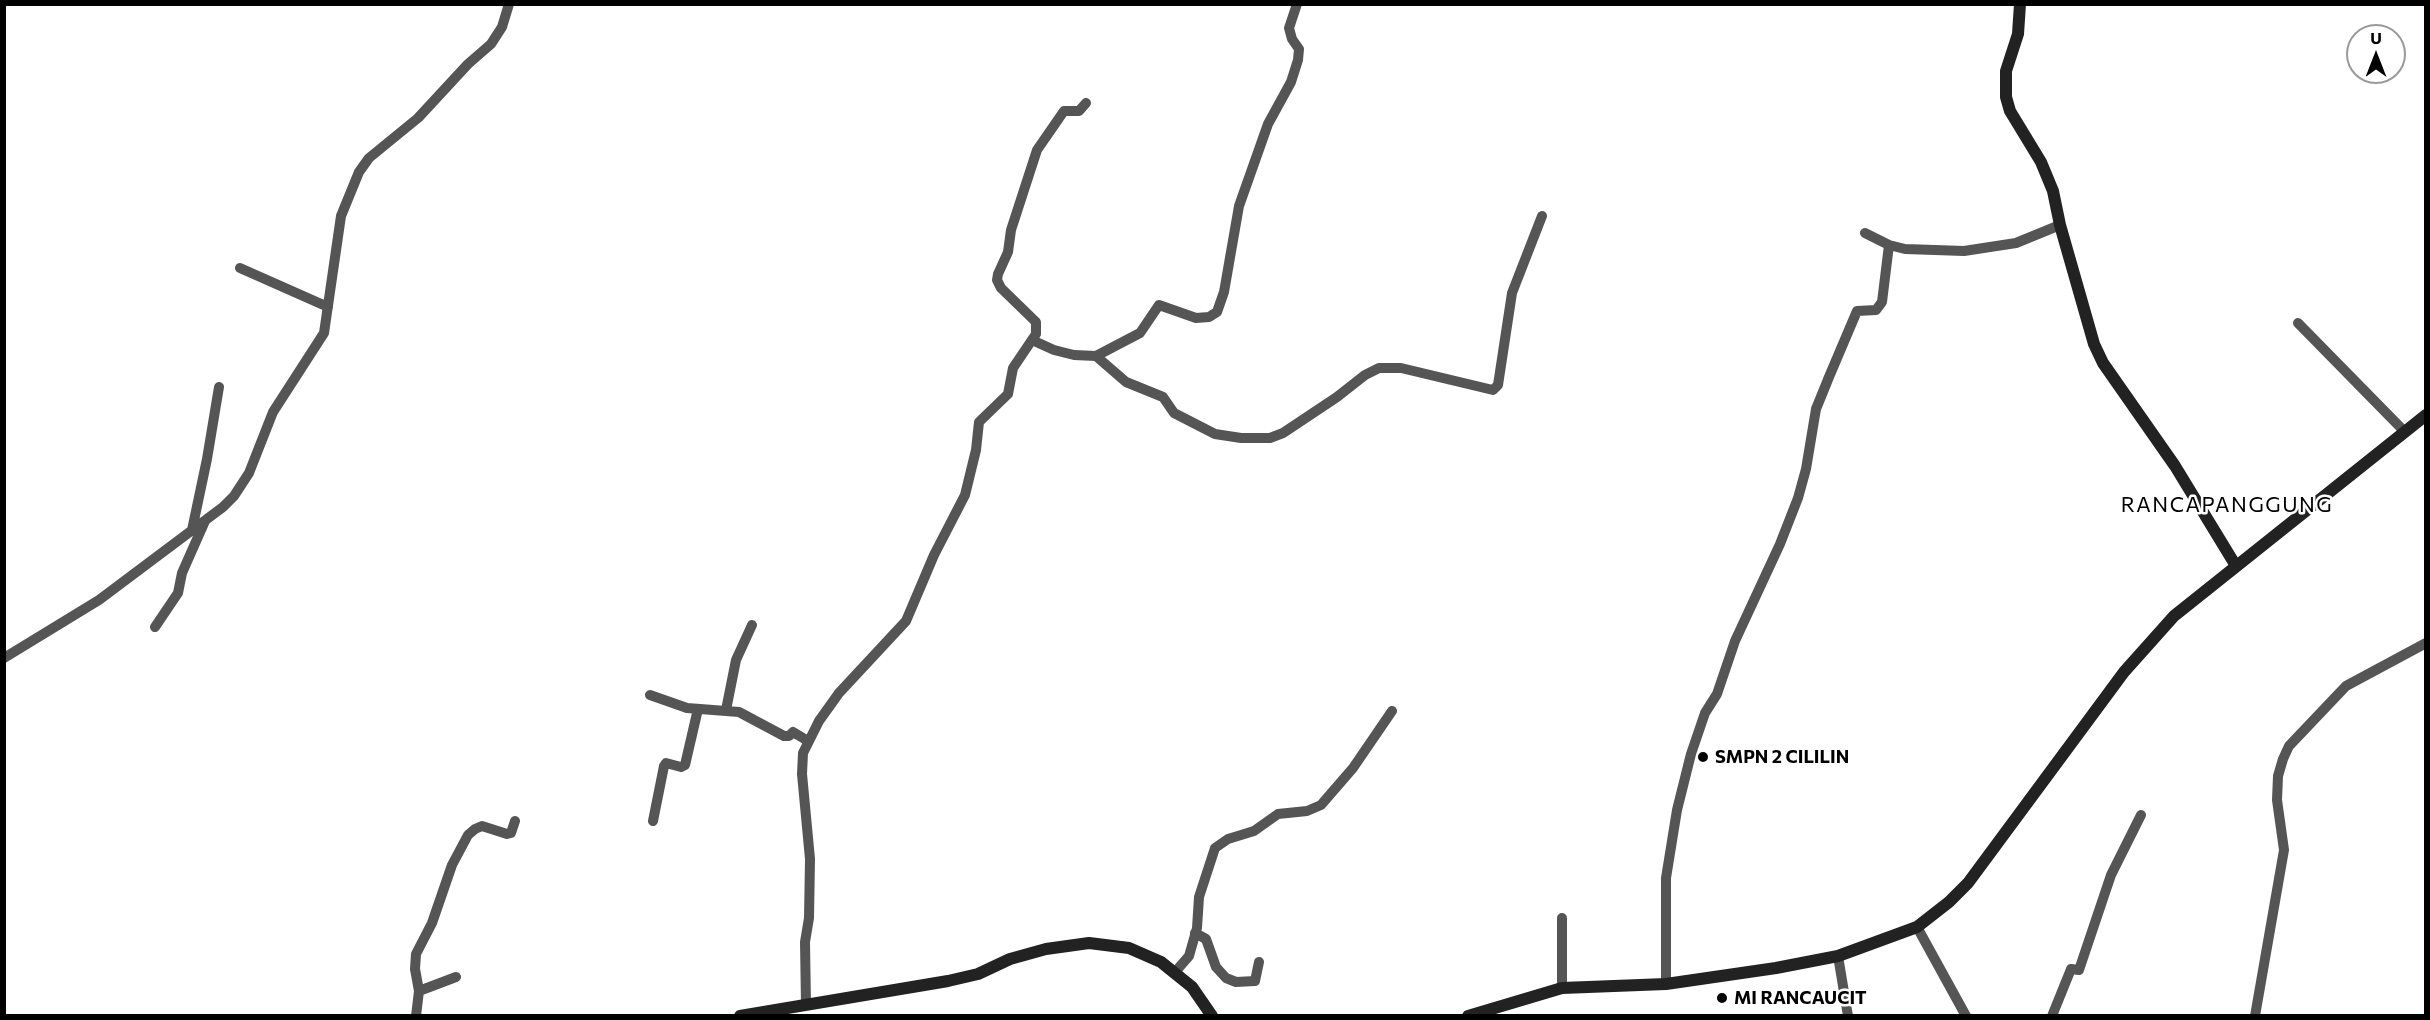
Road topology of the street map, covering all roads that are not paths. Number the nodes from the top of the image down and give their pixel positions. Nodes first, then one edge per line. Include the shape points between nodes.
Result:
1 (509, 4) edge
2 (1297, 4) edge
3 (2020, 4) edge
4 (1086, 103) dead end
5 (1542, 216) dead end
6 (2060, 225) junction
7 (1865, 233) dead end
8 (1888, 245) junction
9 (240, 268) dead end
10 (328, 307) junction
11 (2298, 323) dead end
12 (1032, 340) junction
13 (1096, 356) junction
14 (219, 387) dead end
15 (2426, 415) edge
16 (2404, 431) junction
17 (205, 521) junction
18 (192, 530) junction
19 (2236, 566) junction
20 (752, 625) dead end
21 (155, 627) dead end
22 (2426, 643) edge
23 (4, 658) edge
24 (650, 695) dead end
25 (698, 709) junction
26 (726, 710) junction
27 (1392, 711) dead end
28 (808, 741) junction
29 (2141, 815) dead end
30 (515, 820) dead end
31 (653, 821) dead end
32 (1562, 918) dead end
33 (1917, 927) junction
34 (1195, 933) junction
35 (1838, 956) junction
36 (1259, 962) dead end
37 (1176, 971) junction
38 (456, 976) dead end
39 (1666, 984) junction
40 (1562, 988) junction
41 (419, 991) junction
42 (806, 1005) junction
43 (416, 1016) edge
44 (740, 1016) edge
45 (1212, 1016) edge
46 (1468, 1016) edge
47 (1848, 1016) edge
48 (1965, 1016) edge
49 (2052, 1016) edge
50 (2255, 1016) edge

1 - 10 street via 492,44 418,118 369,158 359,172 340,216
2 - 13 street via 1289,28 1299,49 1298,60 1239,206 1217,312 1196,318 1159,305 1140,333
3 - 6 main road via 2018,34 2006,71 2006,97 2046,173
4 - 12 street via 1079,111 1064,111 1037,150 998,274 1001,288 1037,324
5 - 13 street via 1512,293 1498,385 1493,390 1401,368 1378,368 1283,433 1270,438 1241,438 1215,434 1174,413 1163,397 1126,382
6 - 8 street via 2016,243 1964,251
6 - 19 main road via 2087,325 2103,363 2181,476
7 - 8 street
8 - 39 street via 1882,302 1875,309 1857,311 1829,377 1816,409 1795,506 1735,640 1691,754 1666,878
9 - 10 street
10 - 17 street via 321,340 273,412 249,473 223,507
11 - 16 street
12 - 13 street via 1054,350
12 - 28 street via 1012,368 1008,394 979,422 965,495 906,621 839,693
14 - 18 street
15 - 16 main road
16 - 19 main road
17 - 18 street
17 - 21 street via 182,573 178,593
18 - 23 street via 99,600
19 - 33 main road via 2182,609 2150,643 2080,729 1968,883
20 - 26 street via 736,660
22 - 50 street via 2346,686 2289,746 2283,759 2277,800 2284,850
24 - 25 street via 677,707
25 - 26 street
25 - 31 street via 685,765 664,766
26 - 28 street via 760,721 784,736 793,732
27 - 34 street via 1353,768 1321,805 1278,814 1254,831 1228,839 1215,848 1199,897
28 - 42 street via 802,762 810,859
29 - 49 street via 2112,875 2079,970 2071,969
30 - 41 street via 510,833 482,826 468,835 446,877 432,923 416,954
32 - 40 street
33 - 35 main road
33 - 48 street
34 - 36 street via 1206,939 1216,968 1226,978 1255,981
34 - 37 street via 1189,956
35 - 39 main road
35 - 47 street
37 - 42 main road via 1129,948 1071,944 1010,959 978,974 948,981
37 - 45 main road
38 - 41 street
39 - 40 main road
40 - 46 main road
41 - 43 street
42 - 44 main road

